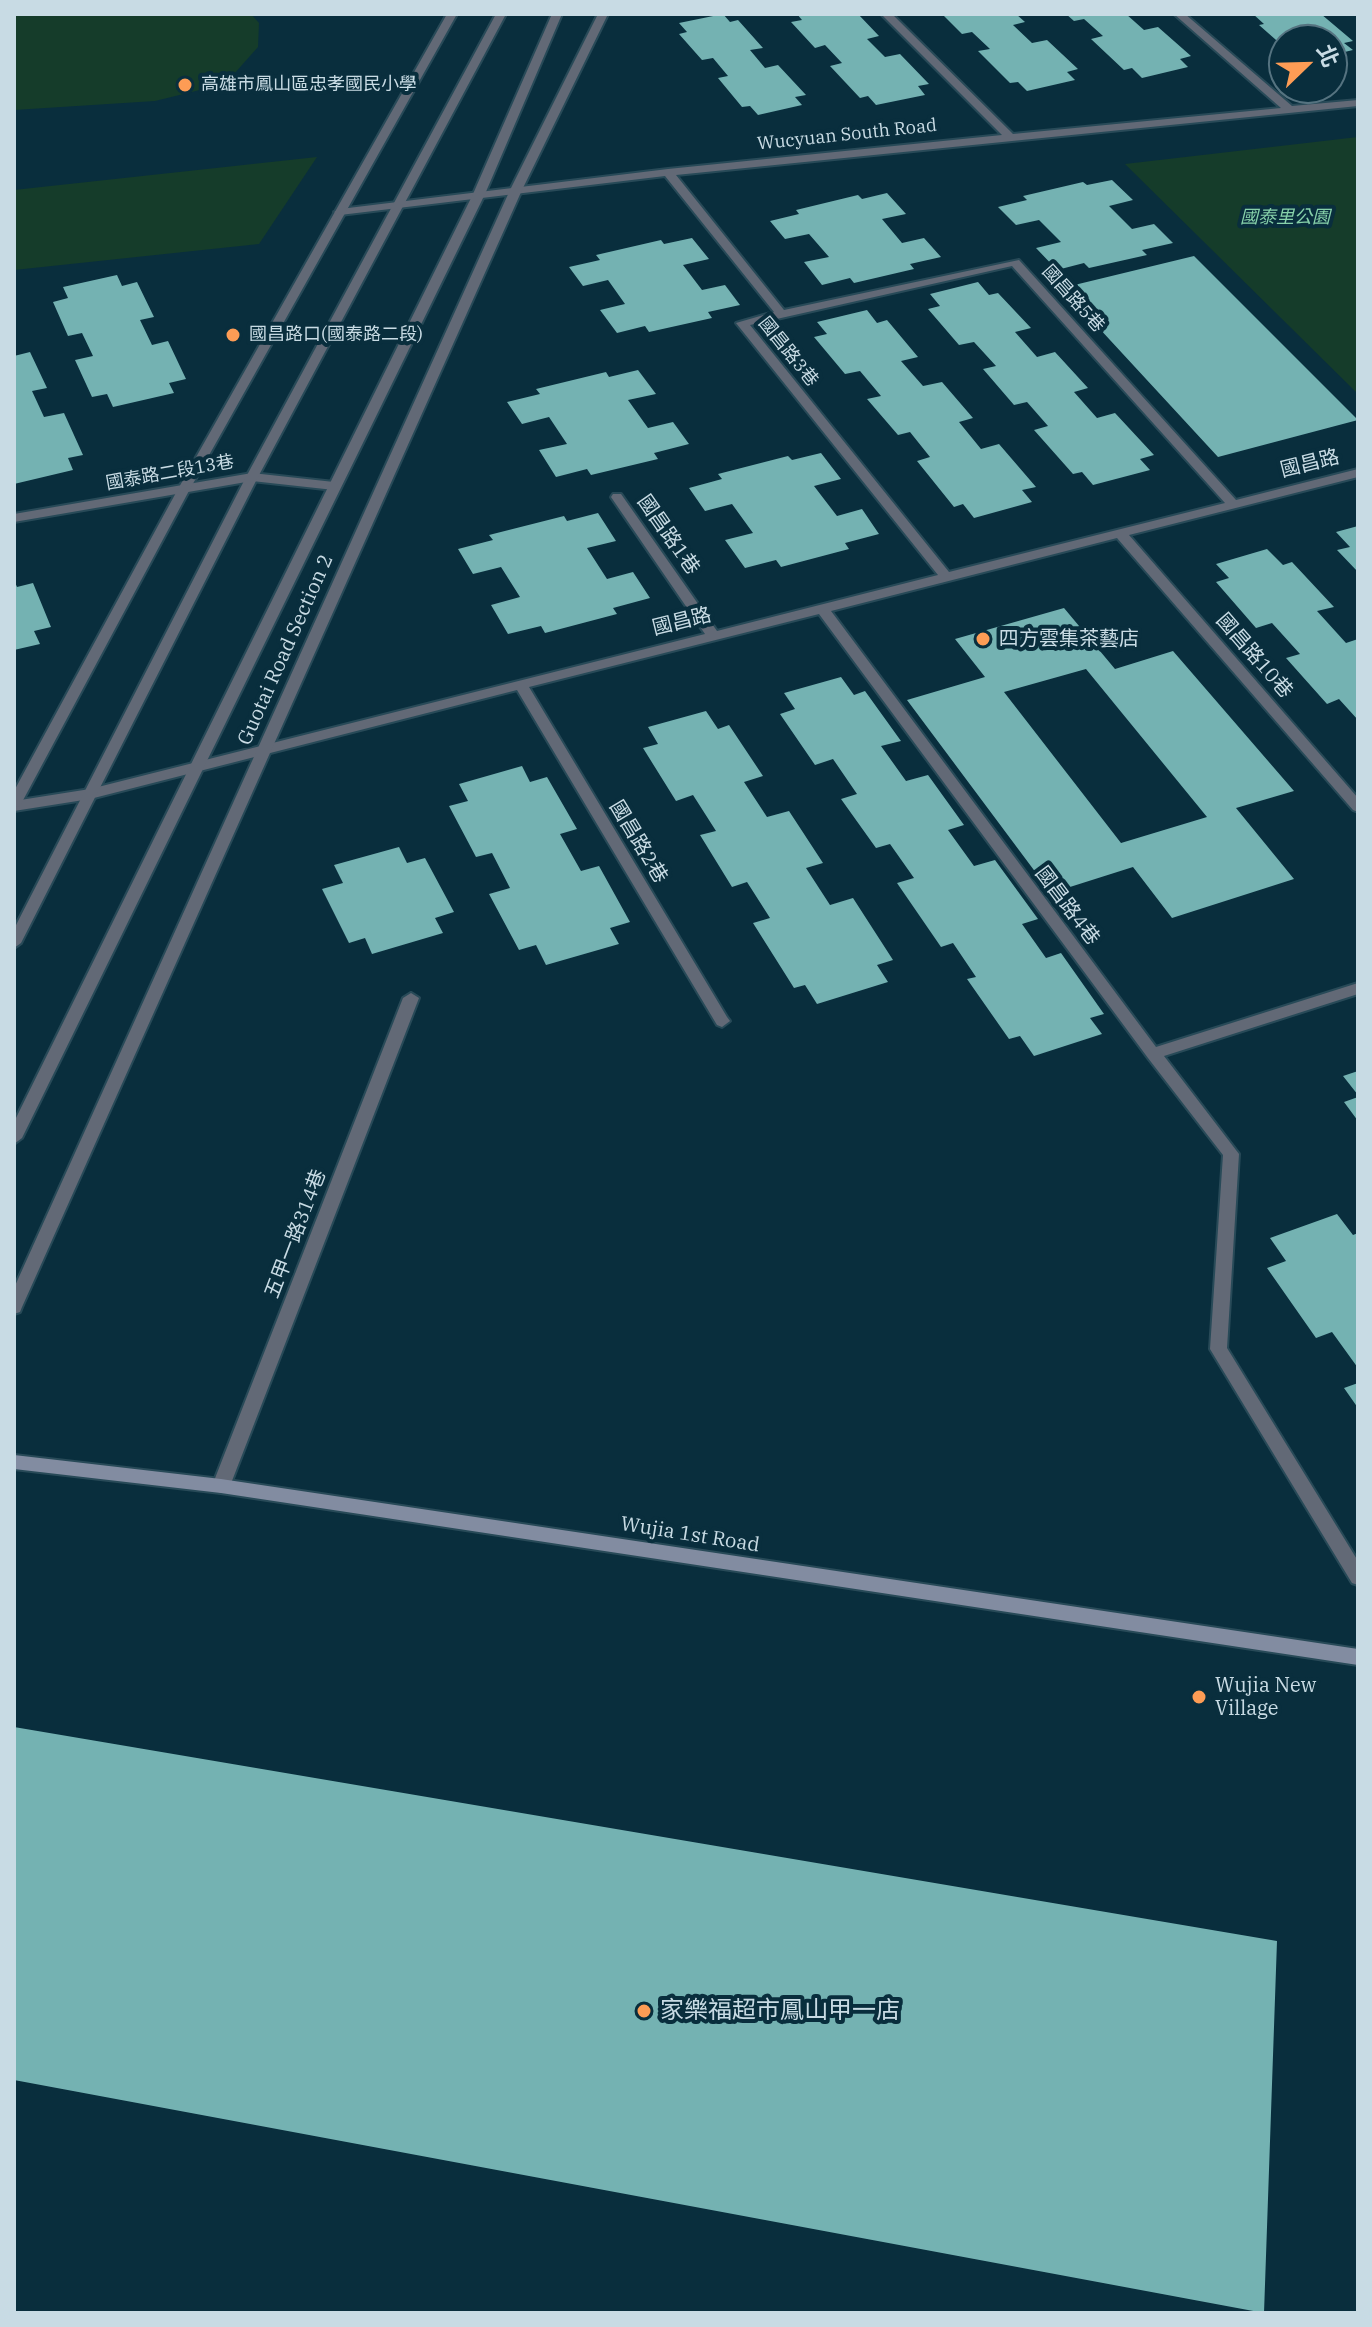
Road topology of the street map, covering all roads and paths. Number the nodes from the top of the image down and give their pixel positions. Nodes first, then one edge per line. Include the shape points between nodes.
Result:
1 (452, 14) edge
2 (501, 14) edge
3 (557, 14) edge
4 (603, 14) edge
5 (886, 14) edge
6 (1179, 14) edge
7 (1358, 103) edge
8 (1289, 109) junction
9 (1010, 137) junction
10 (668, 172) junction
11 (516, 190) junction
12 (479, 194) junction
13 (403, 202) junction
14 (340, 212) junction
15 (781, 314) junction
16 (1358, 473) edge
17 (252, 477) junction
18 (334, 486) junction
19 (184, 489) junction
20 (617, 497) dead end
21 (1232, 503) junction
22 (14, 518) edge
23 (1119, 532) junction
24 (945, 576) junction
25 (821, 607) junction
26 (713, 635) junction
27 (520, 684) junction
28 (262, 751) junction
29 (194, 768) junction
30 (90, 794) junction
31 (14, 805) edge
32 (1358, 807) edge
33 (14, 943) edge
34 (1358, 988) edge
35 (411, 998) dead end
36 (722, 1021) dead end
37 (1153, 1054) junction
38 (14, 1138) edge
39 (14, 1307) edge
40 (14, 1462) edge
41 (221, 1486) junction
42 (1358, 1577) edge
43 (1358, 1657) edge

1 - 14 street
2 - 13 street
3 - 12 street, Guotai Road Section 2
4 - 11 street, Guotai Road Section 2
5 - 9 street
6 - 8 street
7 - 8 street, Wucyuan South Road
8 - 9 street, Wucyuan South Road
9 - 10 street, Wucyuan South Road
10 - 11 street, Wucyuan South Road
10 - 15 street, 國昌路3巷
11 - 12 street, Wucyuan South Road
11 - 28 street, Guotai Road Section 2
12 - 13 street, Wucyuan South Road
12 - 18 street, Guotai Road Section 2
13 - 14 street, Wucyuan South Road
13 - 17 street
14 - 19 street
15 - 21 street, 國昌路5巷 via 1015,262
15 - 24 street, 國昌路3巷 via 742,323
16 - 21 street, 國昌路
17 - 18 street, 國泰路二段13巷
17 - 19 street, 國泰路二段13巷
17 - 30 street
18 - 29 street, Guotai Road Section 2
19 - 22 street, 國泰路二段13巷
19 - 31 street
20 - 26 street, 國昌路1巷
21 - 23 street, 國昌路
23 - 24 street, 國昌路
23 - 32 street, 國昌路10巷
24 - 25 street, 國昌路
25 - 26 street, 國昌路
25 - 37 street, 國昌路4巷
26 - 27 street, 國昌路
27 - 28 street, 國昌路
27 - 36 street, 國昌路2巷
28 - 29 street, 國昌路
28 - 39 street, Guotai Road Section 2
29 - 30 street, 國昌路
29 - 38 street, Guotai Road Section 2
30 - 31 street, 國昌路
30 - 33 street
34 - 37 street
35 - 41 street, 五甲一路314巷
37 - 42 street, 國昌路4巷 via 1231,1154 1218,1349
40 - 41 main road, Wujia 1st Road
41 - 43 main road, Wujia 1st Road

